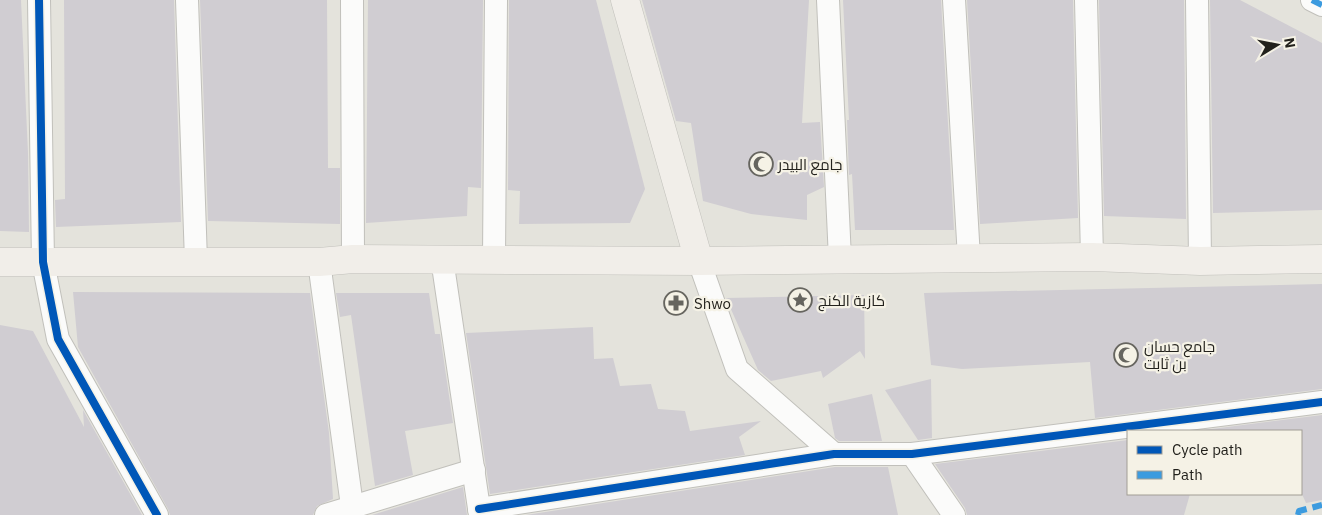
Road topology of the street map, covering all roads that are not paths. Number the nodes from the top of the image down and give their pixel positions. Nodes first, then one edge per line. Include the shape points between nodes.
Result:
1 (38, 0) edge
2 (187, 0) edge
3 (352, 0) edge
4 (496, 0) edge
5 (625, 0) edge
6 (828, 0) edge
7 (954, 0) edge
8 (1086, 0) edge
9 (1197, 0) edge
10 (1312, 0) edge
11 (1322, 5) edge
12 (1092, 257) junction
13 (969, 258) junction
14 (353, 259) junction
15 (442, 259) junction
16 (494, 259) junction
17 (840, 259) junction
18 (1322, 259) edge
19 (196, 261) junction
20 (699, 261) junction
21 (1200, 261) junction
22 (0, 262) edge
23 (43, 262) junction
24 (320, 262) junction
25 (1322, 402) edge
26 (834, 454) junction
27 (912, 454) junction
28 (474, 470) junction
29 (352, 506) junction
30 (479, 512) edge
31 (157, 515) edge
32 (326, 515) edge
33 (954, 515) edge

1 - 23 street
2 - 19 street
3 - 14 street
4 - 16 street
5 - 20 main road
6 - 17 street
7 - 13 street
8 - 12 street
9 - 21 street
10 - 11 street
12 - 13 main road
12 - 21 main road
13 - 17 main road
14 - 15 main road
14 - 24 main road
15 - 16 main road
15 - 28 street
16 - 20 main road
17 - 20 main road
18 - 21 main road
19 - 23 main road
19 - 24 main road
20 - 26 street via 737,369
22 - 23 main road
23 - 31 street via 58,340
24 - 29 street
25 - 27 street
26 - 27 street
26 - 30 street
27 - 33 street
28 - 29 street
28 - 30 street
29 - 32 street

